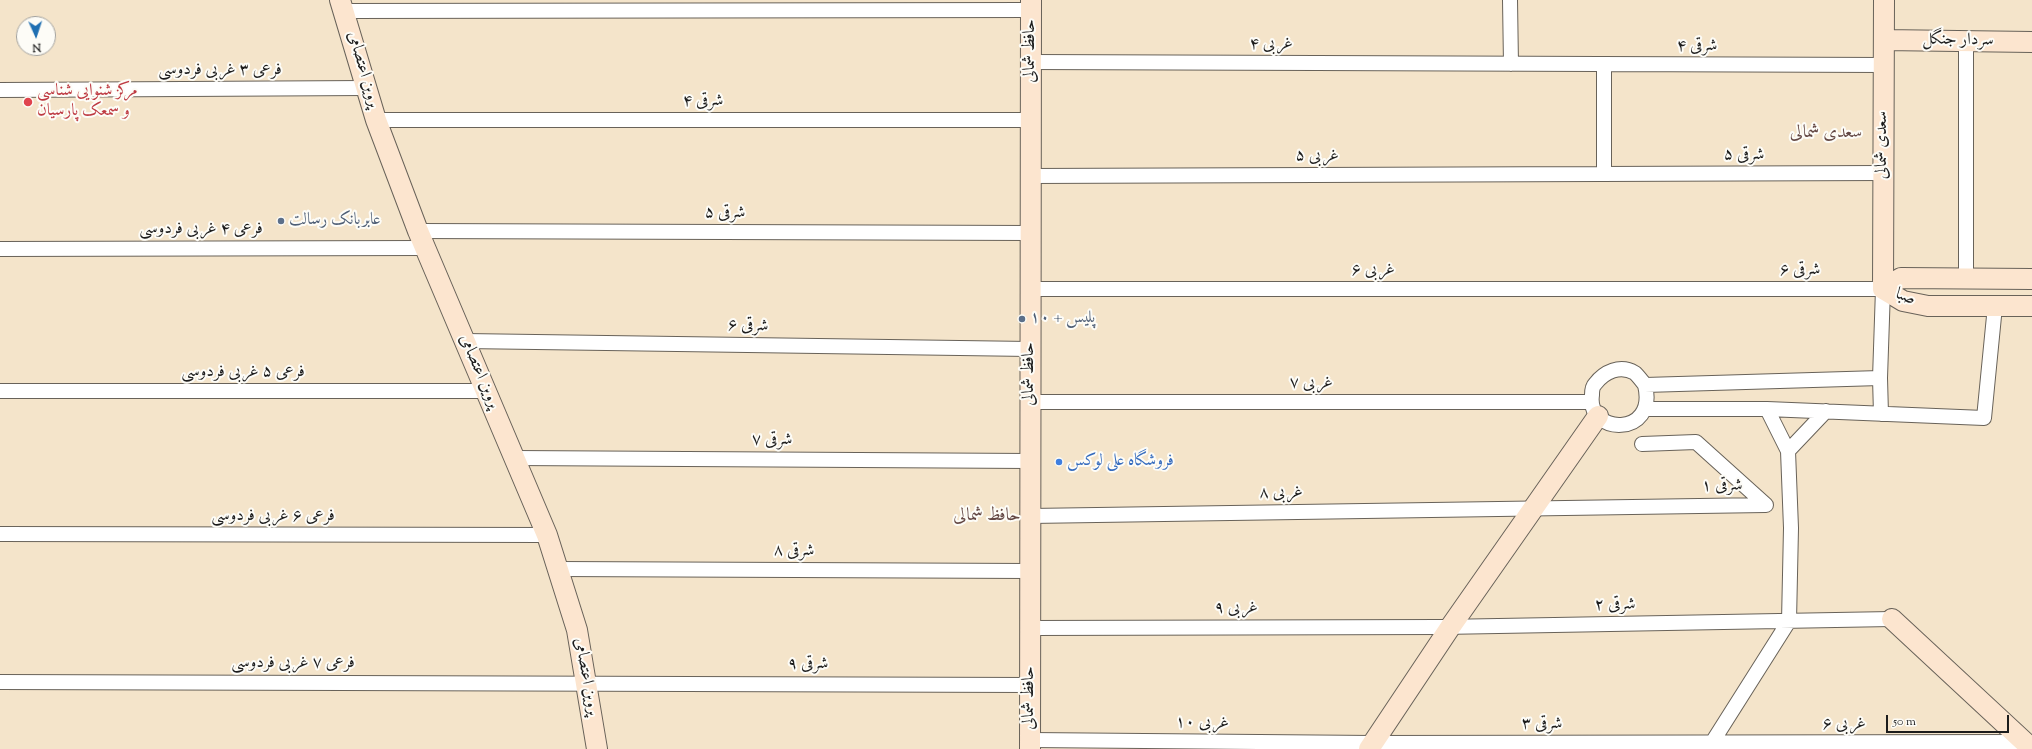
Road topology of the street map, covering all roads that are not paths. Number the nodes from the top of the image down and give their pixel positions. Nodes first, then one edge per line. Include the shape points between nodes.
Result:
1 (1510, 0) edge
2 (1884, 0) edge
3 (342, 5) edge
4 (1031, 5) edge
5 (1884, 40) junction
6 (1966, 42) junction
7 (2032, 42) edge
8 (1031, 62) junction
9 (1511, 64) junction
10 (1604, 64) junction
11 (1884, 65) junction
12 (367, 88) junction
13 (0, 90) edge
14 (376, 120) junction
15 (1031, 120) junction
16 (1604, 174) junction
17 (1883, 174) junction
18 (1030, 176) junction
19 (1030, 233) junction
20 (422, 240) junction
21 (0, 248) edge
22 (1966, 279) junction
23 (2032, 279) edge
24 (1030, 289) junction
25 (1716, 289) joint
26 (1882, 289) junction
27 (1995, 306) junction
28 (2032, 306) edge
29 (464, 341) junction
30 (1030, 349) junction
31 (1880, 378) junction
32 (1645, 384) junction
33 (0, 391) edge
34 (486, 391) junction
35 (1030, 402) junction
36 (1594, 409) junction
37 (1646, 409) junction
38 (1767, 409) junction
39 (1826, 411) junction
40 (1880, 414) junction
41 (1642, 444) dead end
42 (1788, 451) junction
43 (514, 458) junction
44 (1030, 461) junction
45 (1532, 509) junction
46 (1030, 516) junction
47 (0, 534) edge
48 (547, 535) junction
49 (557, 569) junction
50 (1030, 571) junction
51 (1892, 619) joint
52 (1789, 621) junction
53 (1446, 626) junction
54 (1030, 628) junction
55 (0, 682) edge
56 (586, 682) junction
57 (1030, 685) junction
58 (1030, 745) edge
59 (1371, 746) edge
60 (1709, 746) edge
61 (2028, 746) edge
62 (597, 749) edge

1 - 9 street
2 - 5 main road, سعدی شمالی
3 - 4 street
3 - 12 main road, پروین اعتصامی
4 - 8 main road, حافظ شمالی
5 - 6 main road, سردار جنگل
5 - 11 main road, سعدی شمالی
6 - 7 main road, سردار جنگل
6 - 22 street
8 - 9 street, ۴ غربی
8 - 15 main road, حافظ شمالی
9 - 10 street, ۴ شرقی
10 - 11 street, ۴ شرقی
10 - 16 street
11 - 17 main road, سعدی شمالی
12 - 13 street, فرعی ۳ غربی فردوسی
12 - 14 main road, پروین اعتصامی
14 - 15 street, ۴ شرقی
14 - 20 main road, پروین اعتصامی
15 - 18 main road, حافظ شمالی
16 - 17 street, ۵ شرقی
16 - 18 street, ۵ غربی
17 - 26 main road, سعدی شمالی
18 - 19 main road, حافظ شمالی
19 - 20 street, ۵ شرقی
19 - 24 main road, حافظ شمالی
20 - 21 street, فرعی ۴ غربی فردوسی
20 - 29 main road, پروین اعتصامی
22 - 23 main road, صبا
22 - 26 main road, صبا via 1902,278
24 - 25 street, ۶ غربی
24 - 30 main road, حافظ شمالی
25 - 26 street, ۶ شرقی
26 - 27 main road, صبا via 1903,301 1928,306
26 - 31 street
27 - 28 main road, صبا
27 - 40 street via 1984,418
29 - 30 street, ۶ شرقی
29 - 34 main road, پروین اعتصامی
30 - 35 main road, حافظ شمالی
31 - 32 street
31 - 40 street
32 - 36 street via 1634,373 1619,369 1603,374 1593,386
32 - 37 street via 1648,397
33 - 34 street, فرعی ۵ غربی فردوسی
34 - 43 main road, پروین اعتصامی
35 - 36 street, ۷ غربی
35 - 44 main road, حافظ شمالی
36 - 37 street via 1609,424 1624,426 1637,420
36 - 45 main road
37 - 38 street
38 - 39 street
38 - 42 street
39 - 40 street
39 - 42 street
41 - 45 street, ۱ شرقی via 1696,442 1766,504
42 - 52 street via 1791,528
43 - 44 street, ۷ شرقی
43 - 48 main road, پروین اعتصامی
44 - 46 main road, حافظ شمالی
45 - 46 street, ۸ غربی
45 - 53 main road
46 - 50 main road, حافظ شمالی
47 - 48 street, فرعی ۶ غربی فردوسی
48 - 49 main road, پروین اعتصامی
49 - 50 street, ۸ شرقی
49 - 56 main road, پروین اعتصامی via 577,630
50 - 54 main road, حافظ شمالی
51 - 52 street
51 - 61 main road
52 - 53 street, ۲ شرقی
52 - 60 street
53 - 54 street, ۹ غربی
53 - 59 main road
54 - 57 main road, حافظ شمالی
55 - 56 street, فرعی ۷ غربی فردوسی
56 - 57 street, شرقی ۹
56 - 62 main road, پروین اعتصامی
57 - 58 main road, حافظ شمالی
58 - 59 street, ۱۰ غربی
59 - 60 street, ۳ شرقی
60 - 61 street, ۶ غربی

